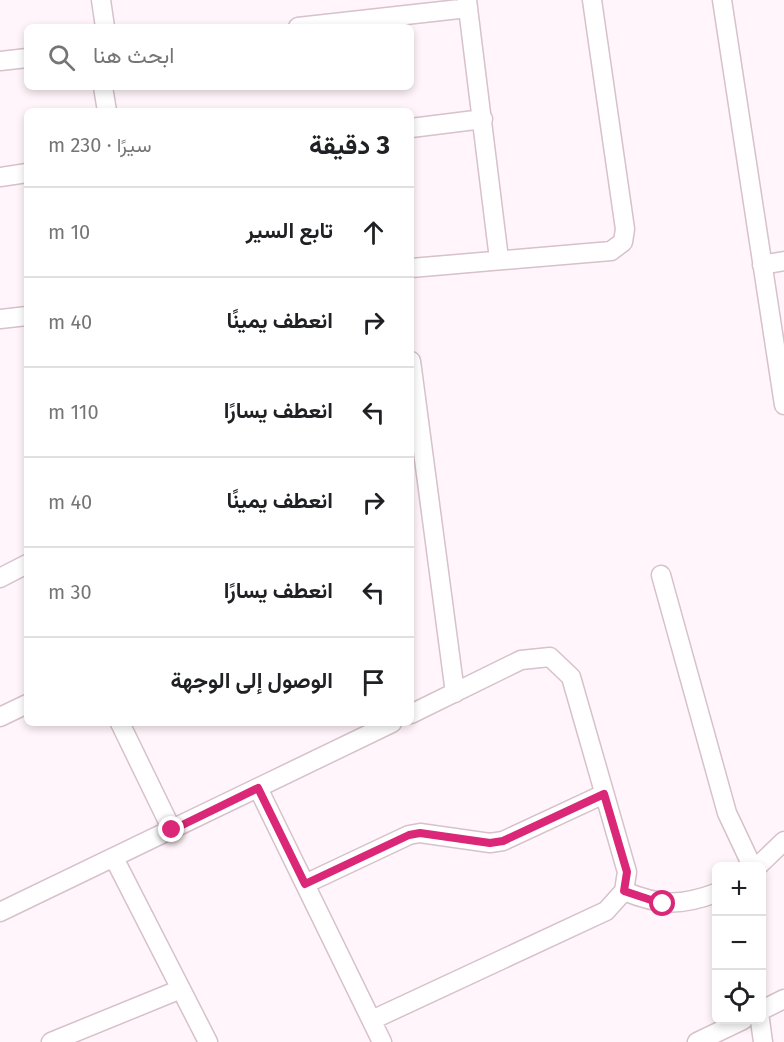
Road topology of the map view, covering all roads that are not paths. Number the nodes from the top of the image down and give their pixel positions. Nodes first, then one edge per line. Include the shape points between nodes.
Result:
1 (101, 0) edge
2 (592, 0) edge
3 (722, 0) edge
4 (468, 4) edge
5 (105, 24) edge
6 (320, 24) edge
7 (24, 58) edge
8 (0, 61) edge
9 (103, 90) edge
10 (106, 108) edge
11 (483, 119) junction
12 (414, 128) edge
13 (24, 173) edge
14 (0, 177) edge
15 (499, 259) junction
16 (784, 261) edge
17 (762, 265) junction
18 (414, 268) edge
19 (24, 316) edge
20 (0, 319) edge
21 (414, 384) edge
22 (784, 405) edge
23 (24, 566) edge
24 (661, 575) dead end
25 (0, 578) edge
26 (455, 693) junction
27 (24, 705) edge
28 (414, 713) edge
29 (0, 717) edge
30 (121, 726) edge
31 (386, 726) edge
32 (258, 788) junction
33 (604, 794) junction
34 (172, 830) junction
35 (784, 841) edge
36 (114, 858) junction
37 (750, 862) edge
38 (763, 862) edge
39 (305, 884) junction
40 (624, 891) junction
41 (712, 895) edge
42 (0, 912) edge
43 (181, 989) junction
44 (784, 999) edge
45 (766, 1008) edge
46 (372, 1020) junction
47 (735, 1024) edge
48 (761, 1024) edge
49 (51, 1042) edge
50 (208, 1042) edge
51 (382, 1042) edge
52 (697, 1042) edge
53 (764, 1042) edge

1 - 5 street
2 - 15 street via 625,229 623,242 611,251
3 - 17 street
4 - 6 street
4 - 11 street
7 - 8 street
9 - 10 street
11 - 12 street
11 - 15 street
13 - 14 street
15 - 18 street
16 - 17 street
17 - 22 street
19 - 20 street
21 - 26 street
23 - 25 street
24 - 37 street via 727,813
26 - 28 street
26 - 33 street via 521,660 550,657 571,677
27 - 29 street
30 - 34 street
31 - 32 street
32 - 34 street
32 - 39 street
33 - 39 street via 503,841 409,835
33 - 40 street via 627,872
34 - 36 street
35 - 38 street
36 - 42 street
36 - 43 street
39 - 46 street
40 - 41 street via 663,904 691,902
40 - 46 street via 606,911
43 - 49 street
43 - 50 street
44 - 45 street
46 - 51 street
47 - 52 street
48 - 53 street

